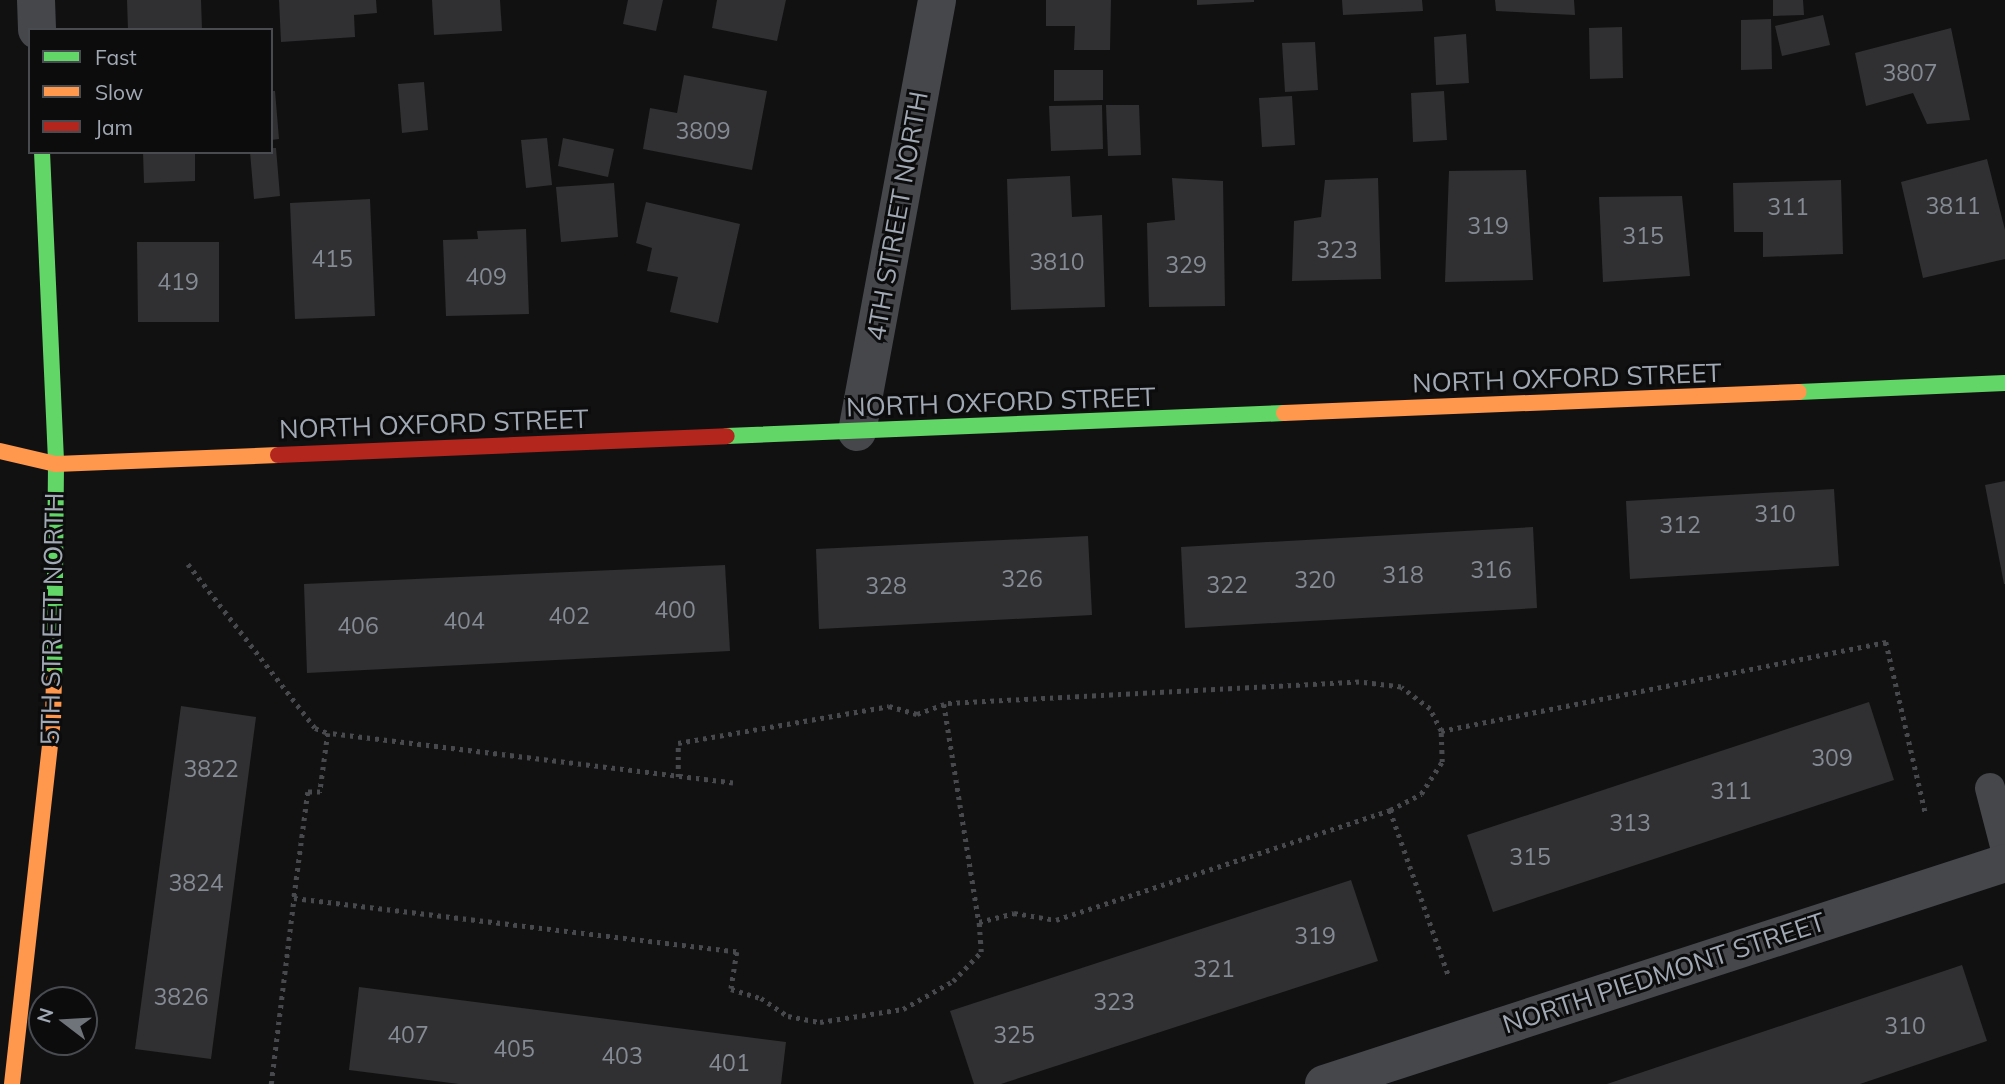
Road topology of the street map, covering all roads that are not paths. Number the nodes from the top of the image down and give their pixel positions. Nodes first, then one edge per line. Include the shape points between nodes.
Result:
1 (36, 0) edge
2 (937, 0) edge
3 (37, 28) edge
4 (43, 154) edge
5 (2005, 383) edge
6 (857, 432) junction
7 (0, 451) edge
8 (56, 464) junction
9 (1990, 788) dead end
10 (2005, 846) edge
11 (2005, 863) edge
12 (12, 1084) edge
13 (1324, 1084) edge

1 - 3 street
2 - 6 street, 4TH STREET NORTH
4 - 8 street, 5TH STREET NORTH
5 - 6 street, NORTH OXFORD STREET
6 - 8 street, NORTH OXFORD STREET
7 - 8 street, NORTH OXFORD STREET
8 - 12 street, 5TH STREET NORTH via 53,720
9 - 10 lane
11 - 13 street, NORTH PIEDMONT STREET

